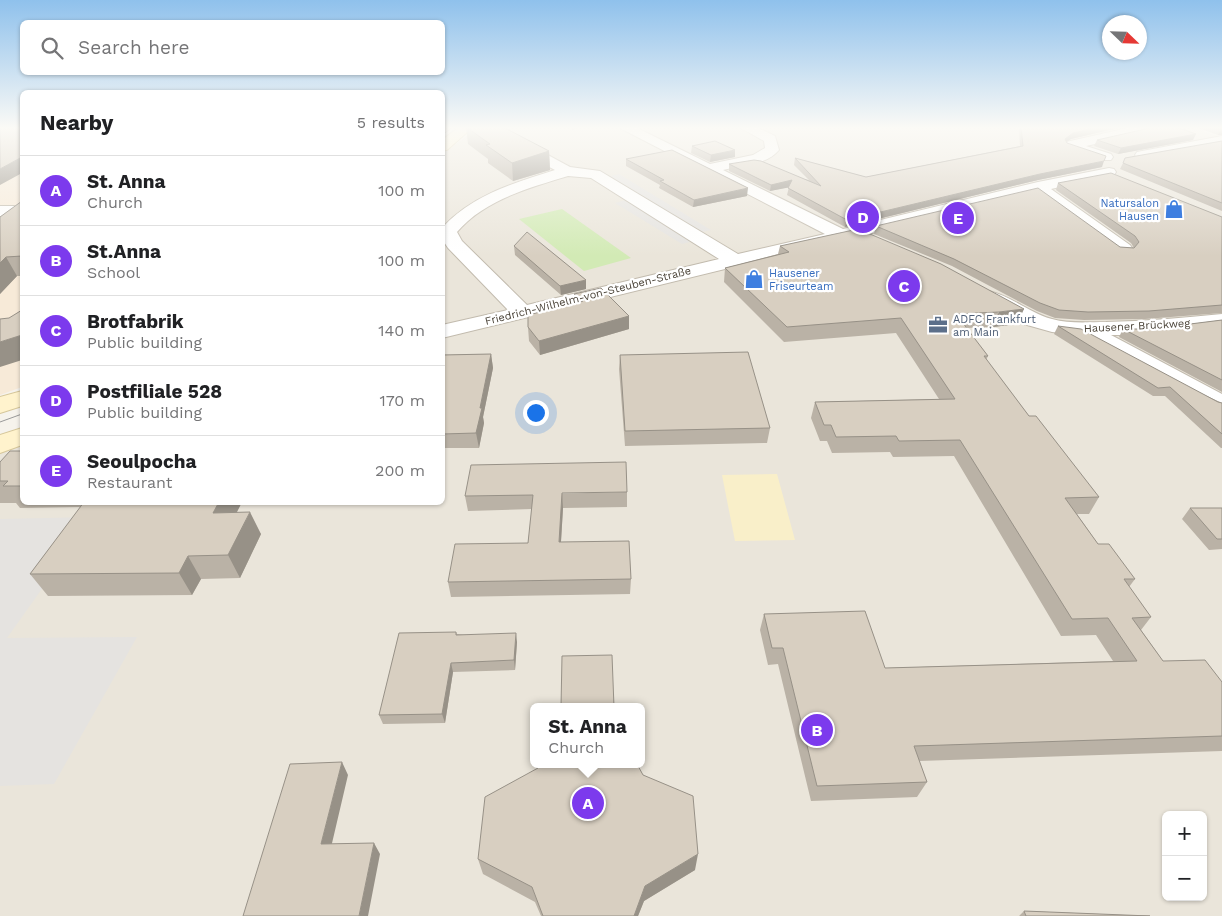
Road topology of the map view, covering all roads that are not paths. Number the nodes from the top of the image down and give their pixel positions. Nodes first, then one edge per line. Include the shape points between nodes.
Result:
1 (711, 170) edge
2 (1097, 170) edge
3 (1120, 170) edge
4 (567, 171) joint
5 (1126, 179) edge
6 (1038, 187) junction
7 (846, 234) junction
8 (875, 243) edge
9 (1124, 249) edge
10 (734, 260) junction
11 (970, 286) edge
12 (522, 312) junction
13 (1222, 320) edge
14 (1084, 329) junction
15 (445, 331) edge
16 (20, 399) edge
17 (1222, 404) edge
18 (0, 405) edge
19 (20, 437) edge
20 (0, 444) edge

1 - 7 street
2 - 6 street, Friedrich-Wilhelm-von-Steuben-Straße
3 - 5 street
4 - 10 street via 595,174
4 - 12 street via 518,187 470,211 454,222 448,232 454,244
6 - 7 street, Friedrich-Wilhelm-von-Steuben-Straße
6 - 9 street
7 - 8 street
7 - 10 street, Friedrich-Wilhelm-von-Steuben-Straße
10 - 12 street, Friedrich-Wilhelm-von-Steuben-Straße
11 - 14 street, Hausener Brückweg via 1028,318 1052,326
12 - 15 street, Friedrich-Wilhelm-von-Steuben-Straße
13 - 14 street, Hausener Brückweg via 1146,328
14 - 17 street
16 - 18 main road
19 - 20 main road

